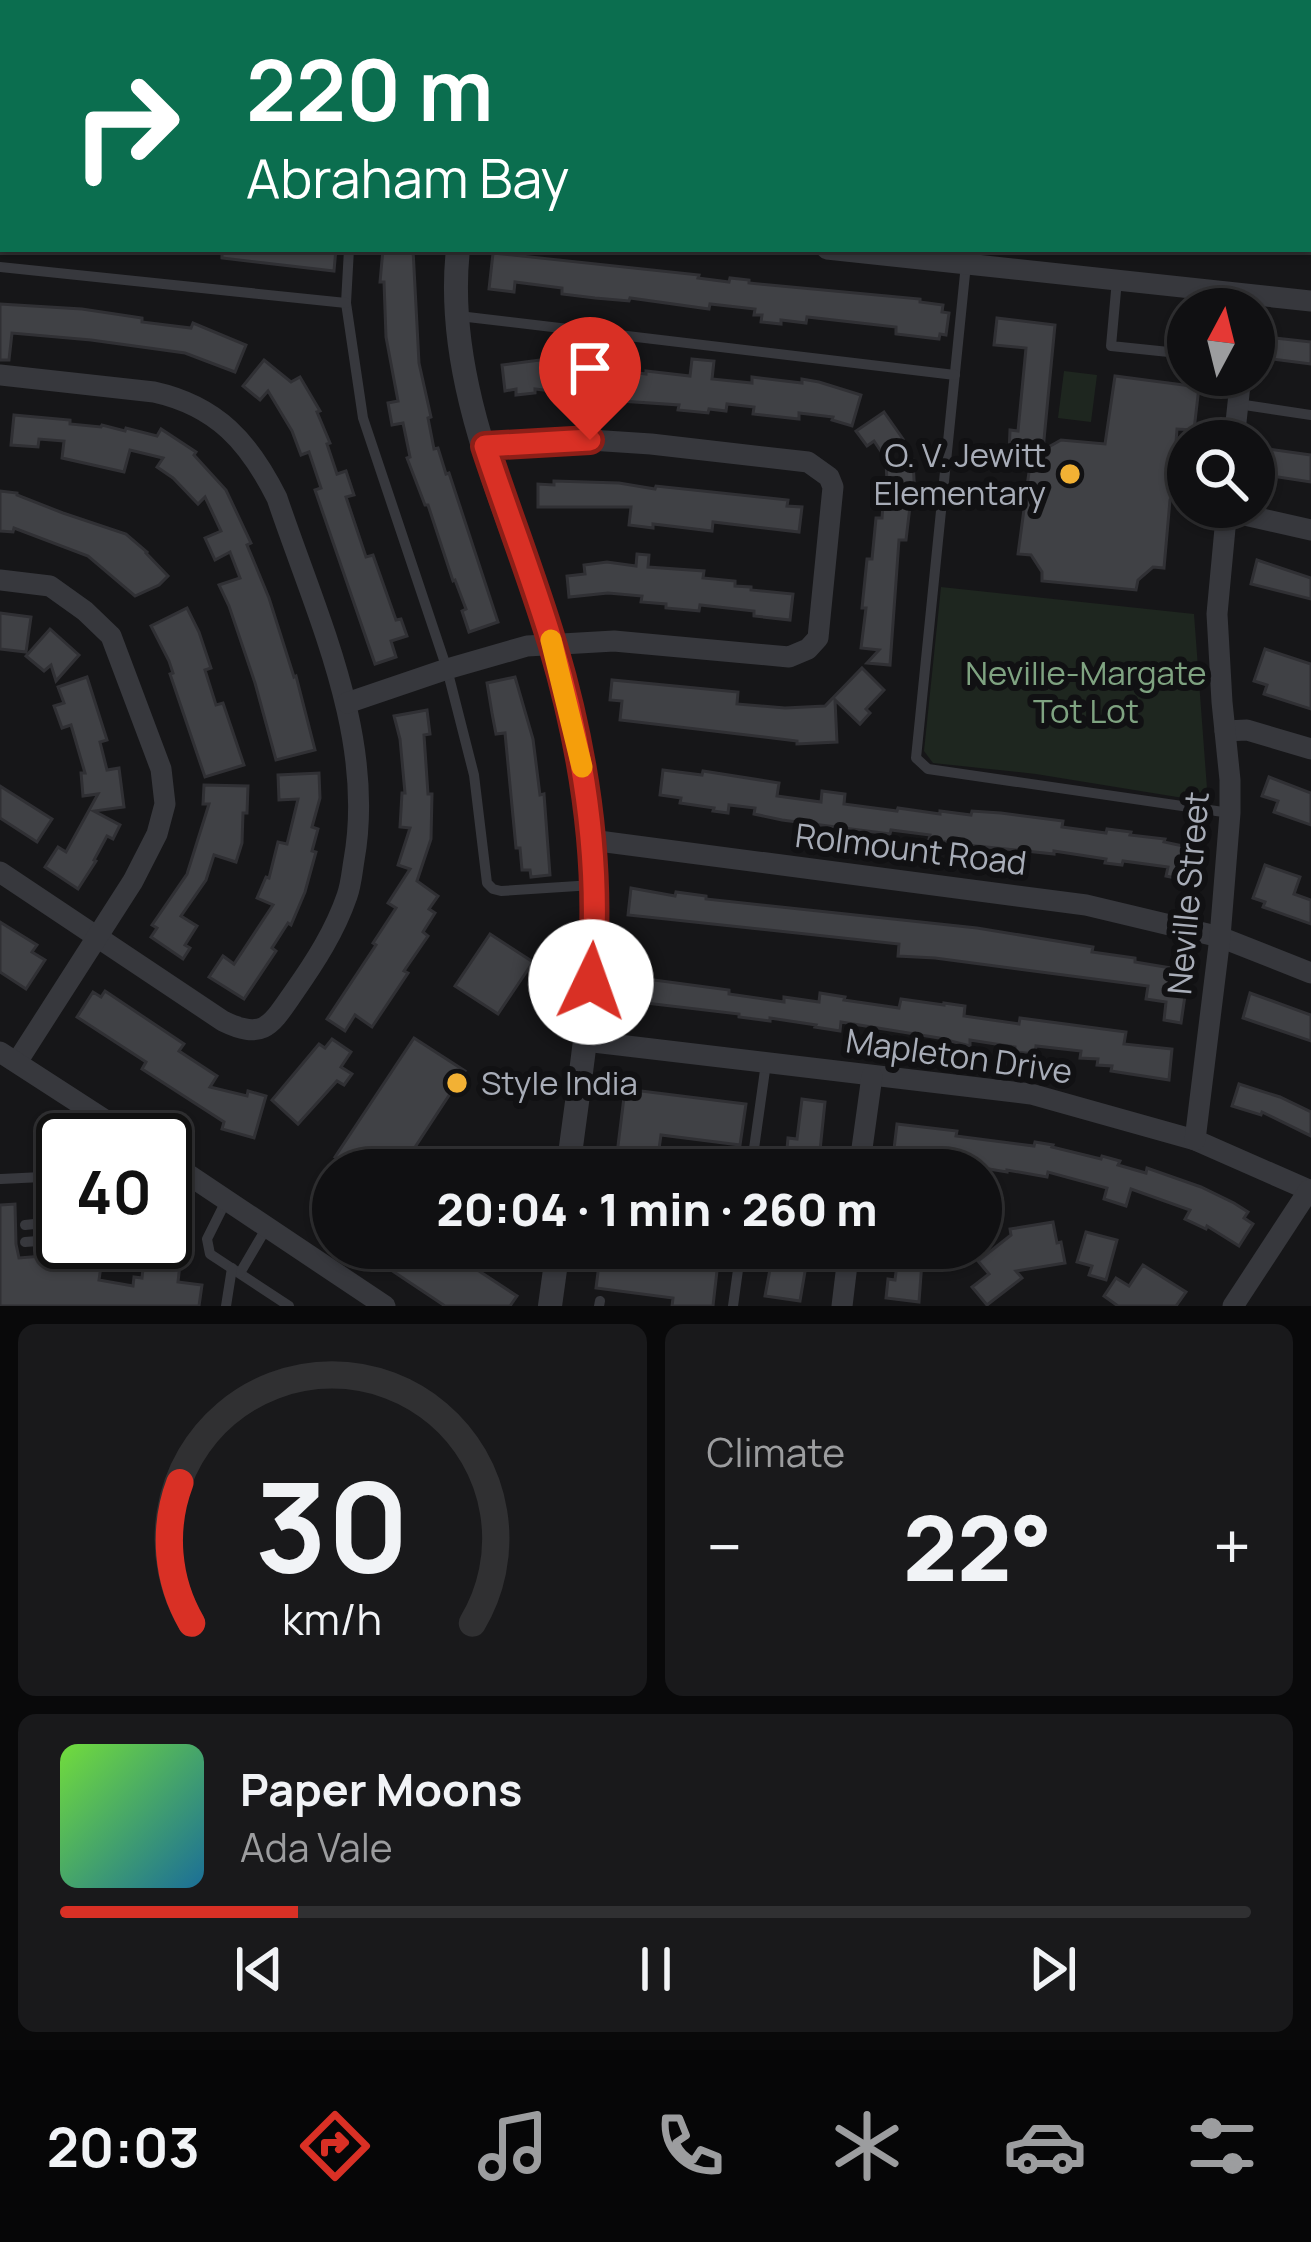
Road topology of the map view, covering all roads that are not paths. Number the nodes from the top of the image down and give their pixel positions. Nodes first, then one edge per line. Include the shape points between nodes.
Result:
1 (350, 252) edge
2 (458, 252) edge
3 (856, 252) edge
4 (966, 263) junction
5 (0, 267) edge
6 (1117, 280) junction
7 (1167, 288) edge
8 (1275, 301) edge
9 (1311, 302) edge
10 (346, 303) junction
11 (456, 316) junction
12 (1167, 352) edge
13 (955, 375) junction
14 (0, 376) edge
15 (1239, 396) edge
16 (1238, 404) junction
17 (1311, 415) edge
18 (1236, 420) edge
19 (485, 446) junction
20 (1275, 521) edge
21 (1225, 528) edge
22 (1311, 530) edge
23 (0, 580) edge
24 (553, 646) junction
25 (447, 669) junction
26 (347, 703) junction
27 (1225, 731) junction
28 (1311, 749) edge
29 (1231, 813) junction
30 (591, 840) junction
31 (0, 872) edge
32 (593, 884) junction
33 (98, 937) junction
34 (1220, 937) junction
35 (1311, 973) edge
36 (585, 1041) junction
37 (8, 1057) edge
38 (766, 1063) junction
39 (872, 1076) junction
40 (91, 1113) edge
41 (1195, 1140) junction
42 (571, 1149) edge
43 (755, 1149) edge
44 (862, 1149) edge
45 (192, 1176) edge
46 (36, 1177) edge
47 (1, 1179) edge
48 (1310, 1191) edge
49 (227, 1199) junction
50 (36, 1224) edge
51 (25, 1225) dead end
52 (267, 1227) junction
53 (36, 1241) edge
54 (25, 1242) dead end
55 (555, 1269) edge
56 (738, 1269) edge
57 (846, 1269) edge
58 (236, 1270) junction
59 (226, 1306) edge
60 (289, 1306) edge
61 (385, 1306) edge
62 (550, 1306) edge
63 (733, 1306) edge
64 (842, 1306) edge
65 (1233, 1306) edge

1 - 10 lane
2 - 11 street
3 - 4 street
4 - 6 street
4 - 13 lane
5 - 10 lane
6 - 7 street
6 - 12 lane via 1111,346
8 - 9 street
10 - 25 lane via 363,418
11 - 13 lane
11 - 19 street
13 - 29 lane via 916,758 928,769
14 - 26 street via 154,392 196,404 232,431 277,498
15 - 16 street
16 - 17 lane
16 - 18 street
19 - 24 street
19 - 24 street via 590,440 793,460 823,470 833,487 818,638 800,655 614,641
20 - 22 street
21 - 27 street, Neville Street via 1217,614
23 - 33 street via 50,586 111,636 161,769 157,834
24 - 25 street
24 - 30 street
25 - 26 street
25 - 32 lane via 474,776 487,883 501,891
26 - 33 street via 361,802 348,894 274,1022 241,1030
27 - 28 street
27 - 29 street, Neville Street
29 - 34 street, Neville Street
30 - 32 street
30 - 34 street, Rolmount Road via 1086,905
31 - 33 street
32 - 36 street
33 - 37 street
34 - 35 street, Rolmount Road
34 - 41 street, Neville Street
36 - 38 street, Mapleton Drive
36 - 42 street
37 - 40 street
38 - 39 street, Mapleton Drive
38 - 43 lane
39 - 41 street, Mapleton Drive via 1031,1094
39 - 44 street
41 - 48 street, Mapleton Drive
45 - 49 street
46 - 47 lane
48 - 65 street
49 - 52 street
49 - 58 lane via 207,1239 210,1254
50 - 51 lane
52 - 58 lane
52 - 61 street
53 - 54 lane
55 - 62 street
56 - 63 lane
57 - 64 street
58 - 59 lane
58 - 60 lane

